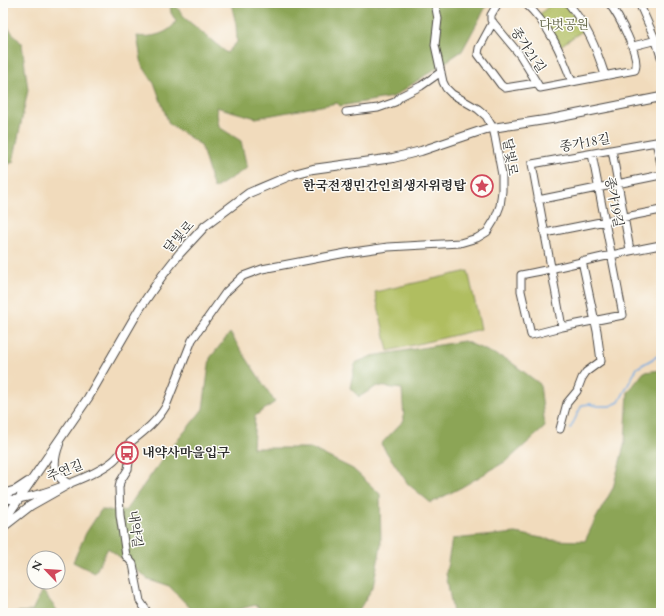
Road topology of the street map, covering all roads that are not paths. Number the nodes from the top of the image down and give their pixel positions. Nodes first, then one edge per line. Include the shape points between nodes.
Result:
1 (435, 3) edge
2 (498, 3) edge
3 (525, 3) edge
4 (568, 3) edge
5 (609, 3) edge
6 (639, 3) edge
7 (492, 21) junction
8 (659, 40) edge
9 (633, 46) junction
10 (661, 57) edge
11 (441, 72) junction
12 (605, 75) junction
13 (572, 82) junction
14 (536, 83) junction
15 (661, 97) edge
16 (346, 112) dead end
17 (493, 128) junction
18 (612, 150) junction
19 (592, 154) junction
20 (661, 164) edge
21 (661, 175) edge
22 (618, 184) junction
23 (599, 188) junction
24 (538, 200) junction
25 (661, 210) edge
26 (624, 217) junction
27 (605, 221) junction
28 (545, 233) junction
29 (661, 245) edge
30 (630, 250) junction
31 (612, 255) junction
32 (582, 261) junction
33 (552, 269) junction
34 (594, 321) junction
35 (562, 327) junction
36 (560, 429) dead end
37 (63, 434) junction
38 (127, 446) junction
39 (33, 477) junction
40 (69, 484) junction
41 (3, 494) edge
42 (3, 499) edge
43 (18, 499) junction
44 (3, 522) edge
45 (3, 527) edge
46 (148, 613) edge

1 - 11 street via 438,18 435,45
2 - 7 street via 491,15
3 - 13 street, 종가21길 via 553,38
4 - 12 street via 592,38
5 - 9 street, 종가21길
6 - 8 street
7 - 14 street, 종가21길 via 520,55
7 - 14 street via 478,54 505,88
8 - 9 street
8 - 10 street
9 - 12 street, 종가21길 via 637,66 635,70
11 - 16 street via 395,102 378,108
11 - 17 street via 446,88 478,109
12 - 13 street, 종가21길
13 - 14 street, 종가21길 via 540,88
15 - 17 main road, 달빛로
17 - 37 main road, 달빛로 via 400,156 324,166 249,192 205,226 162,276 140,308 88,398
17 - 38 street, 달빛로 via 502,174 502,191 500,206 487,232 460,243 388,247 346,253 269,268 243,276 226,292 192,340 162,413 147,430
18 - 19 street, 종가18길
18 - 20 street, 종가18길 via 656,142
18 - 22 street
19 - 23 street, 종가19길
19 - 24 street, 종가18길 via 532,164
21 - 22 street
22 - 23 street
22 - 26 street
23 - 24 street
23 - 27 street, 종가19길
24 - 28 street, 종가18길
25 - 26 street
26 - 27 street
26 - 30 street
27 - 28 street
27 - 31 street, 종가19길
28 - 33 street, 종가18길
29 - 30 street
30 - 31 street
31 - 32 street
31 - 34 street, 종가19길 via 623,315
32 - 33 street
32 - 34 street
33 - 35 street, 종가18길
33 - 35 street via 521,275 521,291 531,335
34 - 35 street
34 - 36 street via 601,361 582,378 577,391 567,403
37 - 39 main road, 달빛로
37 - 40 main road via 54,469 61,480
38 - 40 street, 주연길 via 113,462
38 - 46 street, 내약길 via 128,469 119,488 120,515 126,556 133,564 140,601
39 - 41 main road via 16,490
39 - 43 main road, 달빛로
40 - 43 street, 주연길
40 - 45 main road via 30,506
42 - 43 street, 주연길
43 - 44 main road, 달빛로

